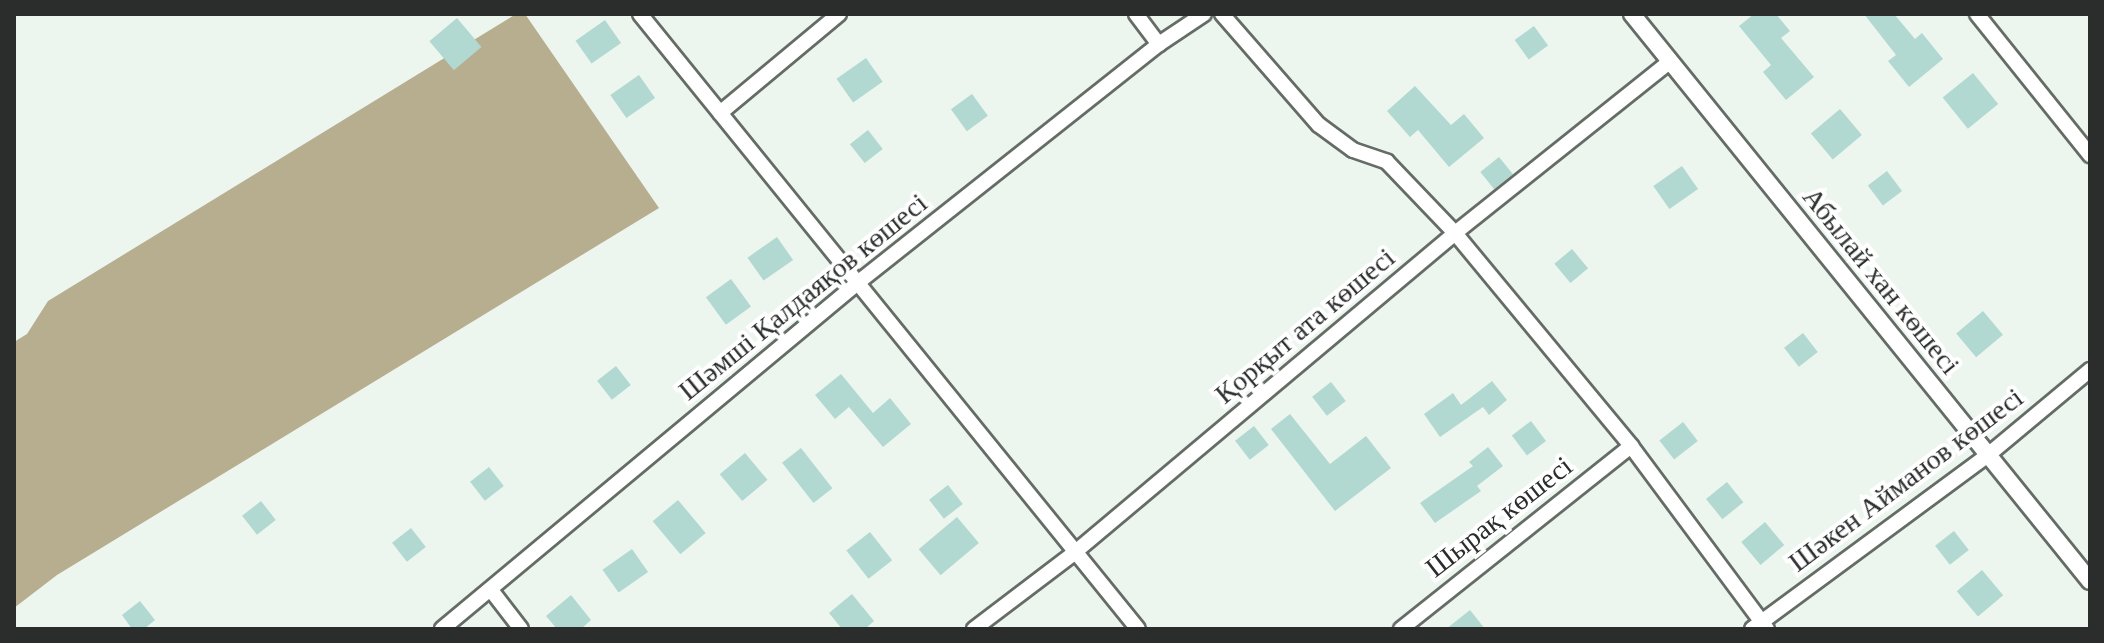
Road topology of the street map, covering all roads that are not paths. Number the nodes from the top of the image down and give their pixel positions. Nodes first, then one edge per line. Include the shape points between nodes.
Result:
1 (640, 14) edge
2 (839, 14) edge
3 (1136, 14) edge
4 (1204, 14) edge
5 (1222, 14) edge
6 (1632, 14) edge
7 (1977, 14) edge
8 (1159, 44) junction
9 (1669, 62) junction
10 (720, 113) junction
11 (2090, 155) edge
12 (1455, 233) junction
13 (860, 281) junction
14 (2090, 370) edge
15 (1631, 446) junction
16 (1988, 455) junction
17 (1074, 553) junction
18 (2090, 581) edge
19 (491, 590) junction
20 (1760, 626) edge
21 (442, 629) edge
22 (521, 629) edge
23 (974, 629) edge
24 (1138, 629) edge
25 (1401, 629) edge

1 - 10 street
2 - 10 street
3 - 8 street
4 - 8 street, Шәмші Қалдаяқов көшесі
5 - 12 street via 1319,125 1353,150 1387,162
6 - 9 street, Абылай хан көшесі
7 - 11 street
8 - 13 street, Шәмші Қалдаяқов көшесі
9 - 12 street, Қорқыт ата көшесі
9 - 16 street, Абылай хан көшесі
10 - 13 street
12 - 15 street
12 - 17 street, Қорқыт ата көшесі
13 - 17 street
13 - 19 street, Шәмші Қалдаяқов көшесі
14 - 16 street, Шәкен Айманов көшесі
15 - 20 street
15 - 25 street, Шырақ көшесі
16 - 18 street, Абылай хан көшесі
16 - 20 street, Шәкен Айманов көшесі
17 - 23 street, Қорқыт ата көшесі
17 - 24 street
19 - 21 street, Шәмші Қалдаяқов көшесі
19 - 22 street

